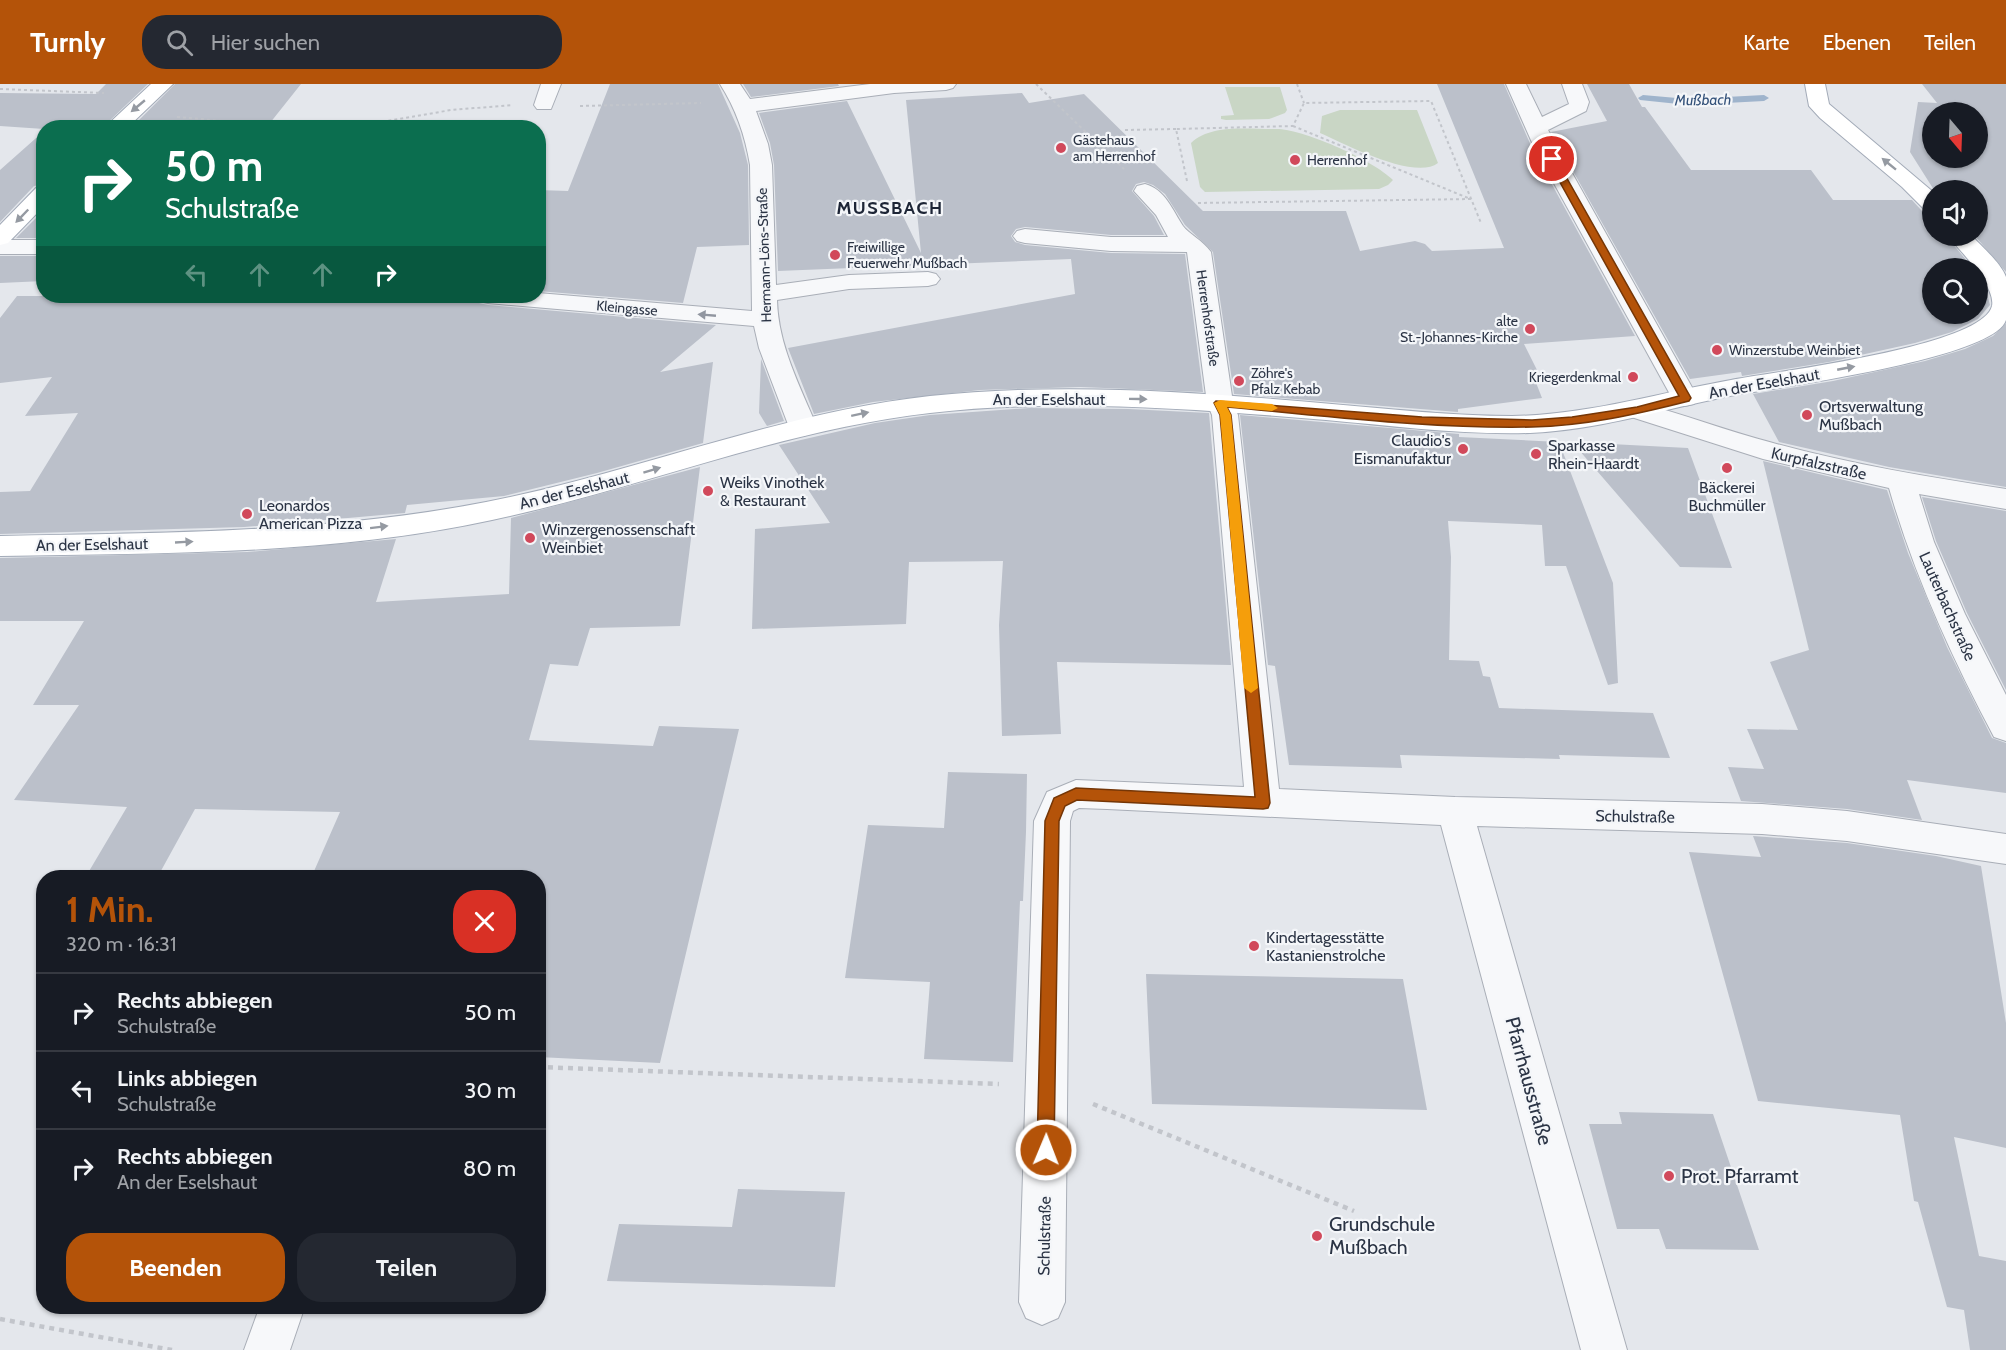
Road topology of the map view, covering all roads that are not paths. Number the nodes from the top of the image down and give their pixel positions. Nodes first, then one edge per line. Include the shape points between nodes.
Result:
1 (163, 84) edge
2 (551, 84) edge
3 (946, 84) edge
4 (1516, 84) edge
5 (1572, 84) edge
6 (1815, 84) edge
7 (737, 97) edge
8 (544, 105) road end
9 (123, 120) edge
10 (1541, 138) junction
11 (1145, 191) road end
12 (1922, 194) edge
13 (36, 201) edge
14 (1025, 236) dead end
15 (0, 238) edge
16 (1193, 244) junction
17 (1968, 246) edge
18 (0, 247) edge
19 (36, 247) edge
20 (928, 279) dead end
21 (765, 294) junction
22 (546, 301) edge
23 (2004, 316) edge
24 (765, 320) junction
25 (1685, 398) junction
26 (1220, 403) junction
27 (1637, 410) junction
28 (803, 427) junction
29 (1901, 481) junction
30 (2006, 499) edge
31 (0, 546) edge
32 (2006, 728) edge
33 (1263, 803) junction
34 (1455, 811) junction
35 (2006, 849) edge
36 (1042, 1302) dead end
37 (280, 1314) edge
38 (267, 1350) edge
39 (1604, 1350) edge

1 -> 9 main road
2 - 8 street
3 - 7 street
4 - 10 street
5 - 10 street via 1579,107
12 -> 6 main road via 1819,106
7 - 21 street, Hermann-Löns-Straße via 757,144 761,165
10 - 25 street
11 - 16 street via 1166,213 1174,231
13 -> 15 main road
14 - 16 street via 1111,244
16 - 26 street, Herrenhofstraße via 1199,252
17 - 23 main road, An der Eselshaut via 2002,293
18 - 19 street
20 - 21 street via 849,282
21 - 24 street, Hermann-Löns-Straße
24 -> 22 street, Kleingasse
25 -> 23 main road, An der Eselshaut via 1922,352 1970,336
24 - 28 street, Hermann-Löns-Straße
25 - 27 main road, An der Eselshaut
26 - 27 main road, An der Eselshaut via 1479,423 1562,421
28 -> 26 main road, An der Eselshaut via 869,412 993,399
26 - 33 street via 1225,415
27 - 29 street, Kurpfalzstraße via 1754,448
31 -> 28 main road, An der Eselshaut via 267,537 426,522 557,496
29 - 30 street, Kurpfalzstraße
29 - 32 street, Lauterbachstraße via 1919,542
33 - 34 street, Schulstraße
33 - 36 street, Schulstraße via 1076,794 1059,802 1052,821
34 - 35 street, Schulstraße via 1762,819 1847,826
34 - 39 street, Pfarrhausstraße
37 - 38 street

